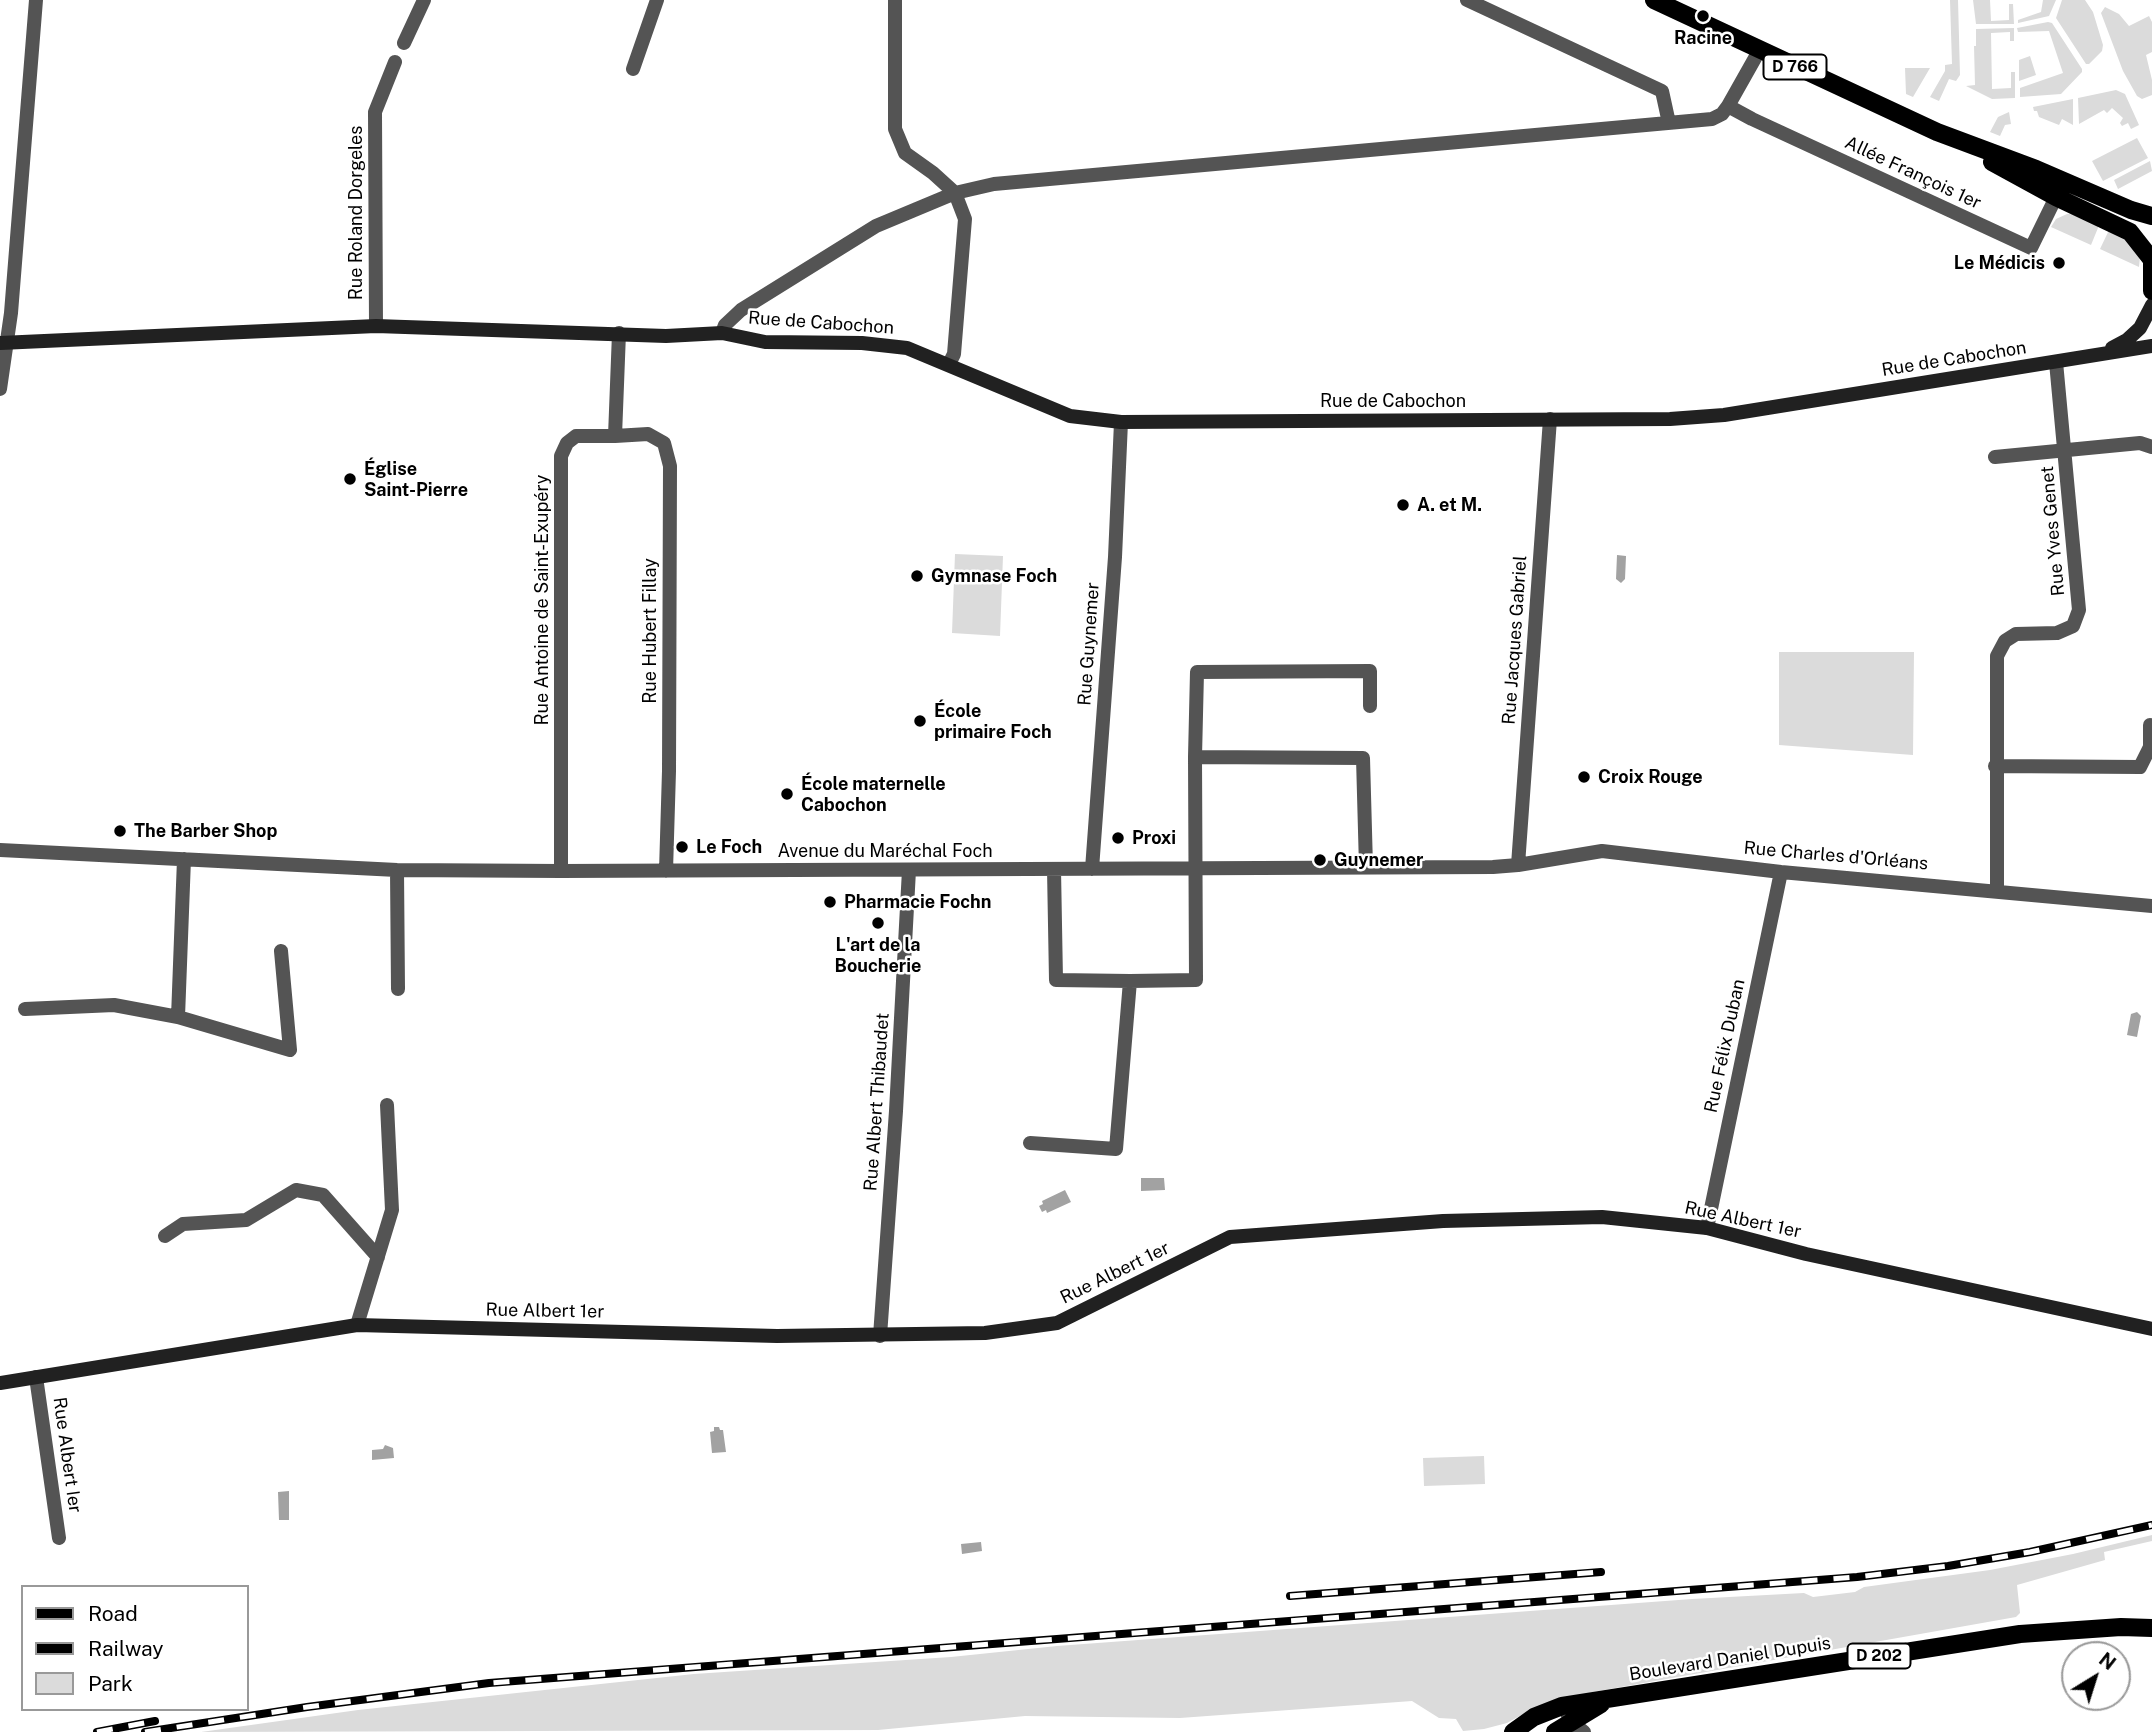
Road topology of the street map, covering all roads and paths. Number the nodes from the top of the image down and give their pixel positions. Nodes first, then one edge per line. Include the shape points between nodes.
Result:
1 (36, 0) edge
2 (424, 0) edge
3 (657, 0) edge
4 (895, 0) edge
5 (1467, 0) edge
6 (1654, 0) edge
7 (404, 43) dead end
8 (1759, 51) junction
9 (395, 62) dead end
10 (633, 69) dead end
11 (1728, 106) junction
12 (1669, 122) junction
13 (1937, 132) junction
14 (955, 193) junction
15 (2056, 197) junction
16 (2152, 216) edge
17 (2152, 262) edge
18 (2152, 291) edge
19 (2152, 305) edge
20 (376, 326) junction
21 (619, 333) junction
22 (722, 333) junction
23 (4, 343) edge
24 (2152, 346) edge
25 (2101, 354) junction
26 (2056, 362) junction
27 (949, 365) junction
28 (0, 388) edge
29 (1550, 419) junction
30 (1121, 422) junction
31 (615, 436) junction
32 (2152, 447) edge
33 (2066, 450) junction
34 (1995, 457) dead end
35 (1370, 706) dead end
36 (2150, 725) dead end
37 (1195, 757) junction
38 (1995, 765) junction
39 (0, 850) edge
40 (184, 859) junction
41 (1518, 865) junction
42 (1366, 867) junction
43 (1195, 868) junction
44 (1054, 869) junction
45 (1091, 869) junction
46 (397, 870) junction
47 (909, 870) junction
48 (561, 871) junction
49 (666, 871) junction
50 (1781, 872) junction
51 (1997, 891) junction
52 (2152, 906) edge
53 (281, 951) dead end
54 (1130, 981) junction
55 (398, 989) dead end
56 (25, 1009) dead end
57 (178, 1017) junction
58 (387, 1105) dead end
59 (1030, 1143) dead end
60 (1707, 1228) junction
61 (165, 1236) dead end
62 (378, 1257) junction
63 (357, 1325) junction
64 (2152, 1329) edge
65 (880, 1336) junction
66 (36, 1377) junction
67 (0, 1383) edge
68 (59, 1538) dead end
69 (2152, 1628) edge
70 (1573, 1720) edge
71 (1513, 1732) edge
72 (1555, 1732) edge

1 - 23 street
2 - 7 street
3 - 10 street
4 - 14 street via 895,128 905,153
5 - 12 street via 1662,91
6 - 8 main road, D 766
8 - 11 street
8 - 13 main road, D 766
9 - 20 street, Rue Roland Dorgeles via 375,112
11 - 12 street via 1712,119
11 - 15 street, Allée François 1er via 2031,248
12 - 14 street via 995,184
13 - 15 main road, D 766
13 - 16 main road, D 766
14 - 22 street via 876,226 741,310
14 - 27 street via 965,219 954,354
15 - 17 main road, D 766 via 2130,232
17 - 18 main road
19 - 25 street, Rue de Cabochon via 2140,328
20 - 21 street, Rue de Cabochon
20 - 23 street, Rue de Cabochon
21 - 22 street, Rue de Cabochon
21 - 31 street
22 - 27 street, Rue de Cabochon via 765,342 907,348
23 - 28 street
24 - 25 street, Rue de Cabochon
25 - 26 street, Rue de Cabochon
26 - 29 street, Rue de Cabochon via 1724,415
26 - 33 street, Rue Yves Genet
27 - 30 street, Rue de Cabochon via 1070,416
29 - 30 street, Rue de Cabochon
29 - 41 street, Rue Jacques Gabriel
30 - 45 street, Rue Guynemer
31 - 48 street, Rue Antoine de Saint-Exupéry via 576,436 561,456
31 - 49 street, Rue Hubert Fillay via 648,434 664,443 670,466
32 - 33 street via 2140,443
33 - 34 street
33 - 38 street, Rue Yves Genet via 2079,610 2073,626 2057,633 2016,634 2005,641 1997,656
35 - 37 street via 1370,671 1197,671
36 - 38 street via 2150,747 2140,767
37 - 42 street via 1363,758
37 - 43 street
38 - 51 street, Rue Yves Genet
39 - 40 street, Avenue du Maréchal Foch
40 - 46 street, Avenue du Maréchal Foch
40 - 57 street
41 - 42 street, Avenue du Maréchal Foch
41 - 50 street, Rue Charles d'Orléans via 1602,851
42 - 43 street, Avenue du Maréchal Foch
43 - 45 street, Avenue du Maréchal Foch
43 - 54 street via 1196,980
44 - 45 street, Avenue du Maréchal Foch
44 - 47 street, Avenue du Maréchal Foch
44 - 54 street via 1056,980
46 - 48 street, Avenue du Maréchal Foch
46 - 55 street
47 - 49 street, Avenue du Maréchal Foch
47 - 65 street, Rue Albert Thibaudet
48 - 49 street, Avenue du Maréchal Foch
50 - 51 street, Rue Charles d'Orléans
50 - 60 street, Rue Félix Duban
51 - 52 street, Rue Charles d'Orléans
53 - 57 street via 290,1050
54 - 59 street via 1116,1149
56 - 57 street via 114,1005
58 - 62 street via 392,1210
60 - 64 street, Rue Albert 1er via 1805,1254
60 - 65 street, Rue Albert 1er via 1602,1217 1443,1221 1230,1237 1058,1323 985,1333
61 - 62 street via 183,1224 246,1220 296,1190 323,1195
62 - 63 street
63 - 65 street, Rue Albert 1er
63 - 66 street, Rue Albert 1er
66 - 67 street, Rue Albert 1er
66 - 68 street, Rue Albert Ier
69 - 70 main road, Boulevard Daniel Dupuis / D 202 via 2021,1634 1607,1700
70 - 71 main road, Boulevard Daniel Dupuis / D 202 via 1534,1717
70 - 72 main road, Boulevard Daniel Dupuis / D 202

